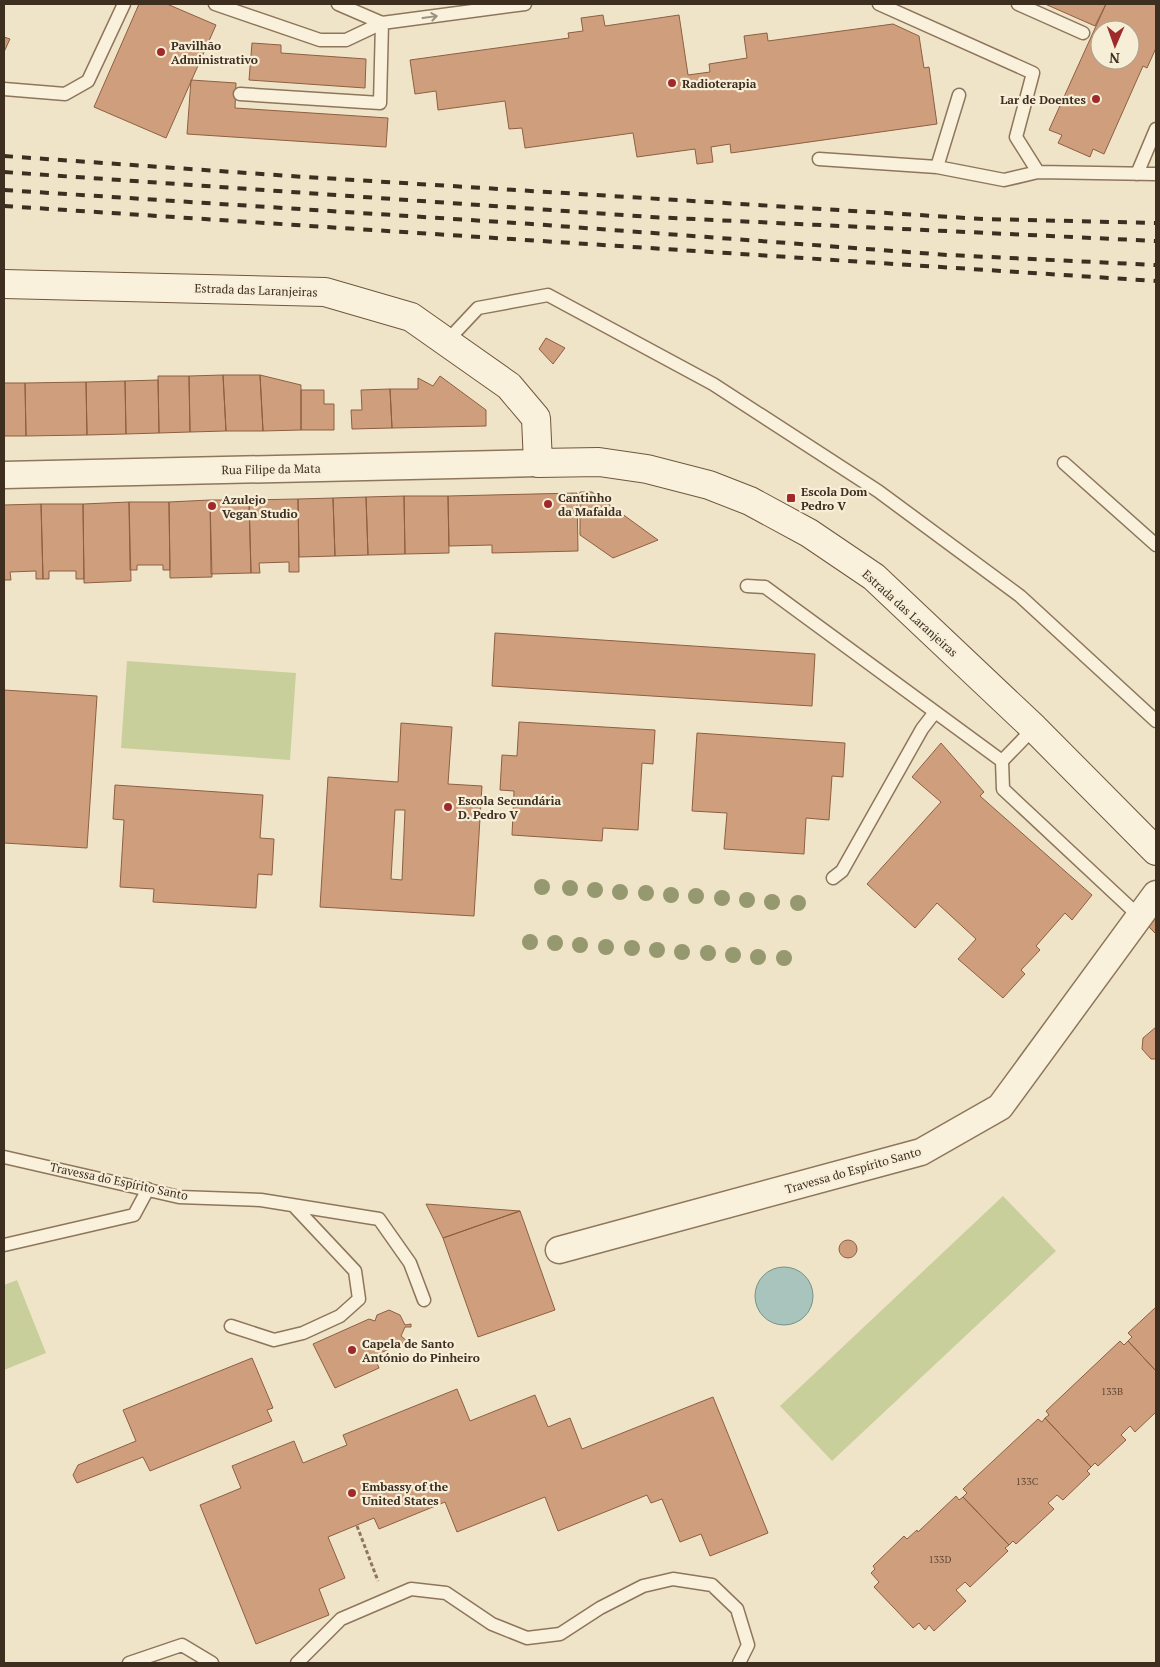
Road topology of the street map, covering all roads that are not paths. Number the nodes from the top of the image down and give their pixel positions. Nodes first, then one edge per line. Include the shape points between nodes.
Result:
1 (124, 4) edge
2 (215, 4) edge
3 (338, 4) edge
4 (525, 4) edge
5 (879, 4) edge
6 (1018, 4) edge
7 (382, 24) junction
8 (1083, 33) dead end
9 (4, 88) edge
10 (240, 94) dead end
11 (959, 95) dead end
12 (1156, 129) edge
13 (819, 159) dead end
14 (937, 166) junction
15 (1038, 172) junction
16 (1137, 174) junction
17 (1156, 174) edge
18 (4, 284) edge
19 (446, 341) junction
20 (1064, 462) dead end
21 (538, 463) junction
22 (4, 475) edge
23 (1156, 546) edge
24 (747, 586) dead end
25 (935, 712) junction
26 (1156, 721) edge
27 (1034, 728) junction
28 (1002, 761) junction
29 (1156, 851) edge
30 (833, 878) dead end
31 (1156, 894) edge
32 (1139, 916) junction
33 (4, 1157) edge
34 (148, 1189) junction
35 (293, 1204) junction
36 (4, 1245) edge
37 (559, 1250) dead end
38 (424, 1300) dead end
39 (231, 1326) dead end
40 (129, 1663) edge
41 (212, 1663) edge
42 (297, 1663) edge
43 (739, 1663) edge

1 - 9 lane via 88,81 66,94
2 - 7 lane via 320,40 346,40
3 - 7 lane
7 -> 4 lane
5 - 15 lane via 1033,73 1016,137
6 - 8 lane
7 - 10 lane via 380,103
11 - 14 lane
12 - 16 lane
13 - 14 lane
14 - 15 lane via 1004,180
15 - 16 lane
16 - 17 lane
18 - 19 main road, Estrada das Laranjeiras via 325,292 410,317
19 - 21 main road, Estrada das Laranjeiras via 509,386 536,418
19 - 26 lane via 478,308 548,295 713,384 878,491 1020,596
20 - 23 lane
21 - 22 street, Rua Filipe da Mata
21 - 27 main road, Estrada das Laranjeiras via 599,462 647,469 708,485 780,516 874,577
24 - 25 lane via 765,587
25 - 28 lane
25 - 30 lane via 922,729 842,871
27 - 28 lane
27 - 29 main road, Estrada das Laranjeiras
28 - 32 lane via 1003,789
31 - 32 street, Travessa do Espírito Santo
32 - 37 street, Travessa do Espírito Santo via 1000,1106 921,1152
33 - 34 lane, Travessa do Espírito Santo
34 - 35 lane, Travessa do Espírito Santo via 179,1197
34 - 36 lane via 134,1215
35 - 38 lane, Travessa do Espírito Santo via 379,1219 410,1263
35 - 39 lane via 355,1271 359,1299 340,1316 303,1333 274,1340
40 - 41 lane via 182,1645
42 - 43 lane via 341,1619 411,1589 446,1593 492,1624 527,1638 560,1634 643,1586 672,1579 712,1585 737,1608 748,1645

